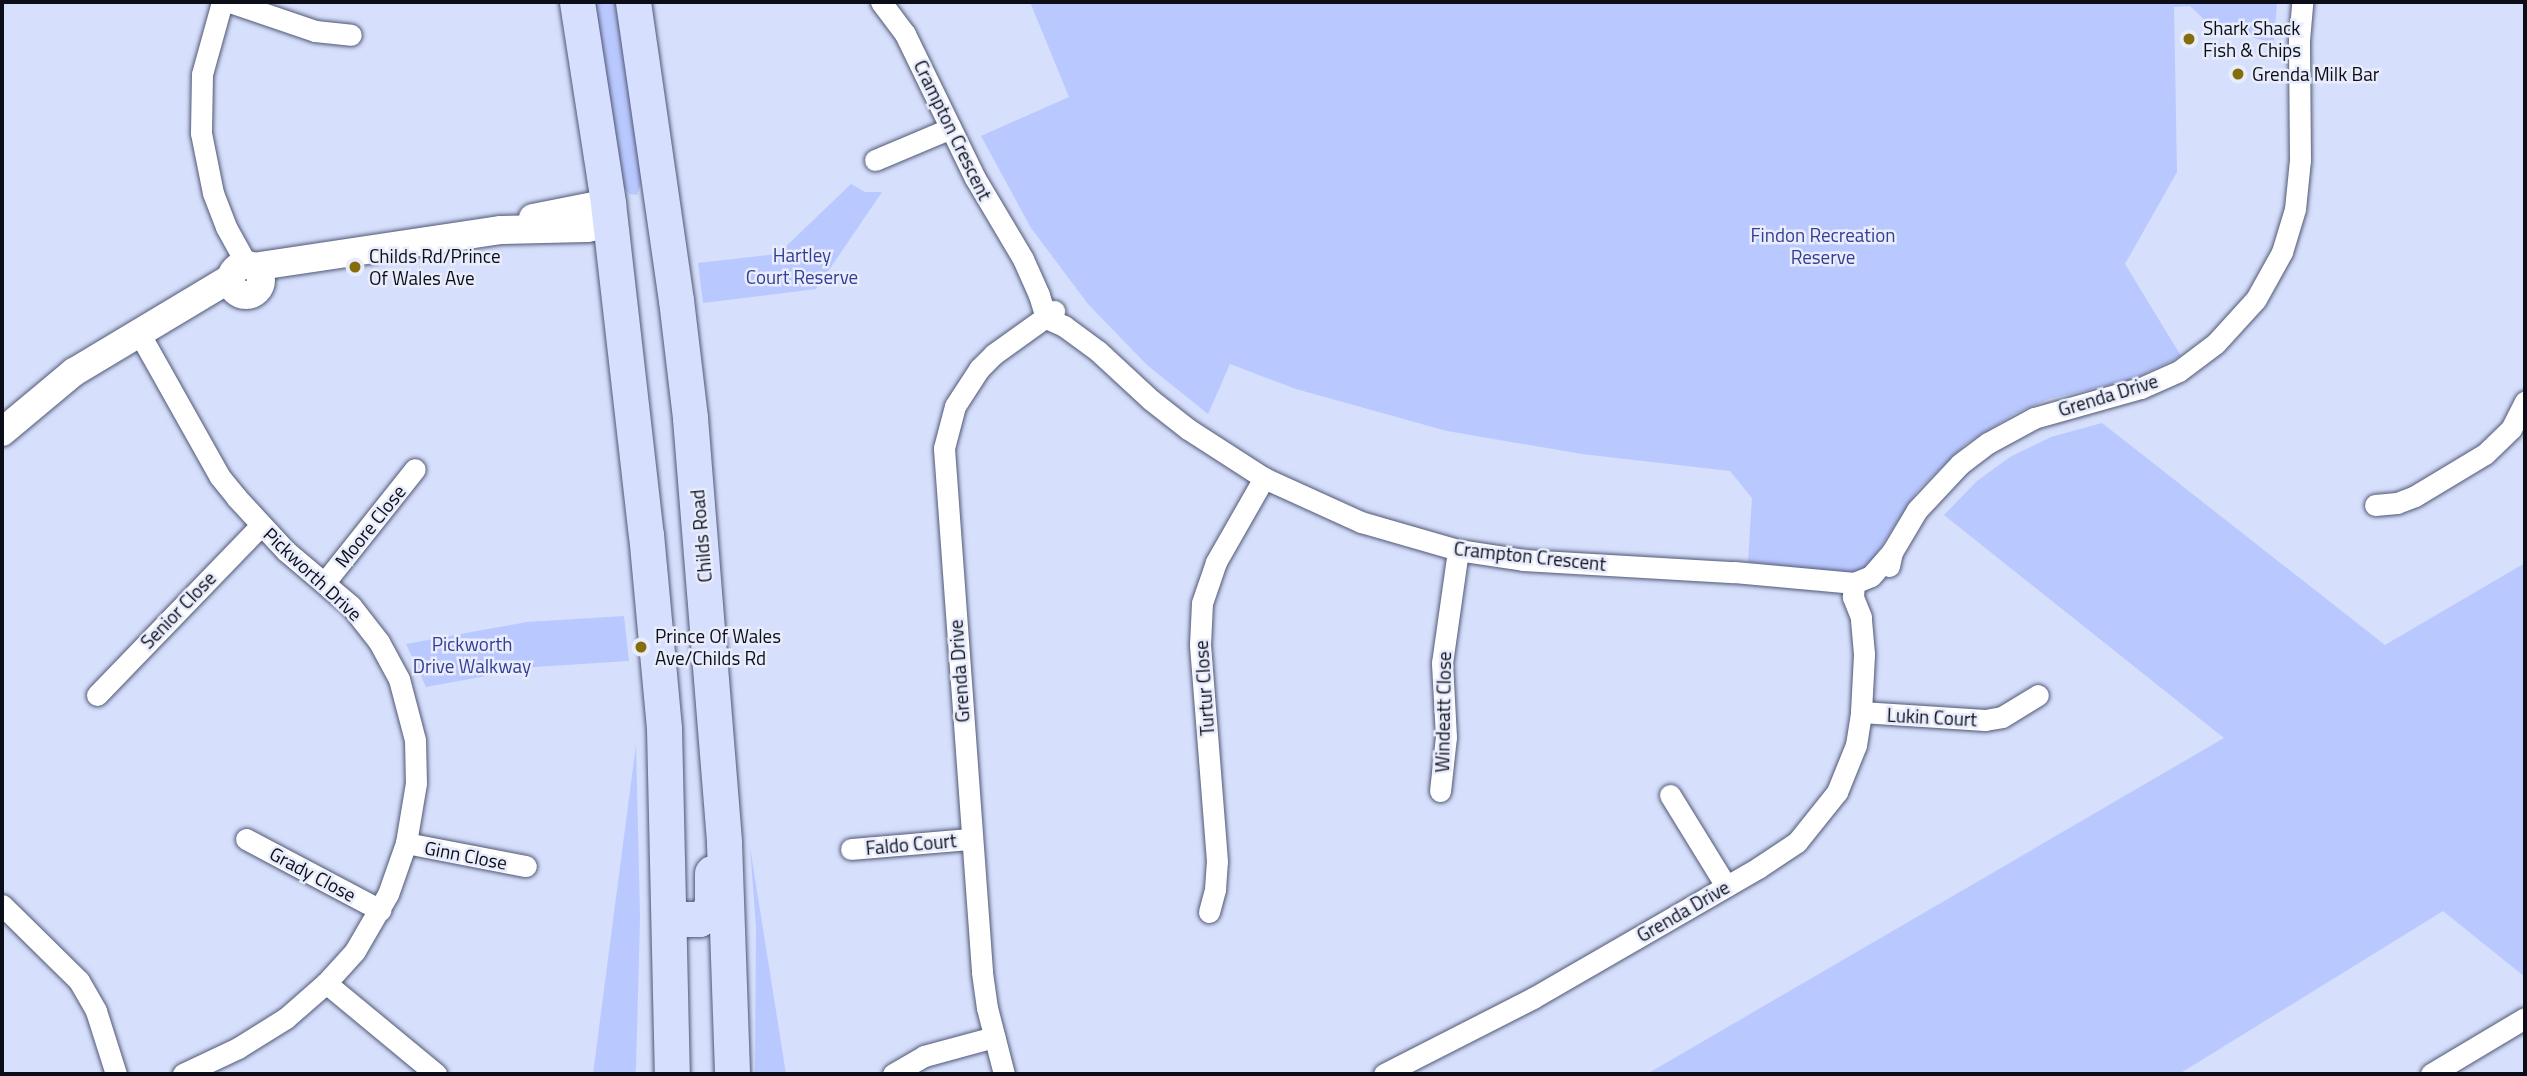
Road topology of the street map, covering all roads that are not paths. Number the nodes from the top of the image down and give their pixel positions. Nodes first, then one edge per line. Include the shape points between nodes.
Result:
1 (222, 2) edge
2 (230, 2) edge
3 (577, 2) edge
4 (633, 2) edge
5 (881, 2) edge
6 (2302, 2) edge
7 (351, 35) dead end
8 (951, 128) junction
9 (875, 159) dead end
10 (662, 209) junction
11 (609, 214) junction
12 (244, 277) junction
13 (1050, 315) junction
14 (138, 331) junction
15 (2525, 401) edge
16 (2, 432) edge
17 (415, 469) dead end
18 (1264, 478) junction
19 (2375, 505) dead end
20 (260, 526) junction
21 (1458, 550) junction
22 (325, 582) junction
23 (1857, 592) junction
24 (709, 646) junction
25 (97, 695) dead end
26 (2038, 695) dead end
27 (1861, 712) junction
28 (1440, 790) dead end
29 (1670, 795) dead end
30 (246, 839) dead end
31 (971, 839) junction
32 (406, 843) junction
33 (851, 849) dead end
34 (526, 866) dead end
35 (1726, 886) junction
36 (2, 905) edge
37 (380, 910) junction
38 (1209, 912) dead end
39 (670, 919) junction
40 (326, 983) junction
41 (2525, 1018) edge
42 (994, 1037) junction
43 (189, 1073) edge
44 (116, 1074) edge
45 (436, 1074) edge
46 (672, 1074) edge
47 (732, 1074) edge
48 (893, 1074) edge
49 (1004, 1074) edge
50 (1384, 1074) edge
51 (2431, 1074) edge

1 - 12 street via 208,43 201,103 206,161
2 - 7 street via 315,31
3 - 11 main road
4 - 10 main road, Childs Road
5 - 8 street, Crampton Crescent via 905,34
6 - 23 street, Grenda Drive via 2297,197 2283,252 2256,299 2216,343 2179,371 2141,388 2034,418 1987,443 1917,510 1892,552
8 - 9 street
8 - 13 street, Crampton Crescent
10 - 11 main road
10 - 24 main road, Childs Road via 689,405
11 - 12 street via 533,218 501,230 275,262
11 - 39 main road via 664,728
12 - 14 street
13 - 18 street, Crampton Crescent via 1179,422
13 - 31 street, Grenda Drive via 979,369 955,406 944,448
14 - 16 street via 74,372
14 - 20 street, Pickworth Drive via 220,477
15 - 19 street via 2511,429 2484,454 2415,496
17 - 22 street, Moore Close
18 - 21 street, Crampton Crescent via 1361,522
18 - 38 street, Turtur Close via 1216,562 1201,614 1217,861
20 - 22 street, Pickworth Drive
20 - 25 street, Senior Close
21 - 23 street, Crampton Crescent via 1535,561 1734,572
21 - 28 street, Windeatt Close via 1442,663 1446,737
22 - 32 street, Pickworth Drive via 366,623 400,679 416,759
23 - 27 street, Grenda Drive via 1871,621
24 - 39 main road via 706,734 712,903 699,919
24 - 47 main road, Childs Road via 724,843
26 - 27 street, Lukin Court via 2002,717 1985,720
27 - 35 street, Grenda Drive via 1847,771 1823,811 1797,842
29 - 35 street
30 - 37 street, Grady Close
31 - 33 street, Faldo Court
31 - 42 street, Grenda Drive via 982,971
32 - 34 street, Ginn Close
32 - 37 street, Pickworth Drive
35 - 50 street, Grenda Drive via 1502,1015
36 - 44 street via 79,981 96,1011
37 - 40 street, Pickworth Drive via 355,951
39 - 46 main road
40 - 43 street, Pickworth Drive via 268,1031
40 - 45 street
41 - 51 street
42 - 48 street via 924,1056
42 - 49 street, Grenda Drive

